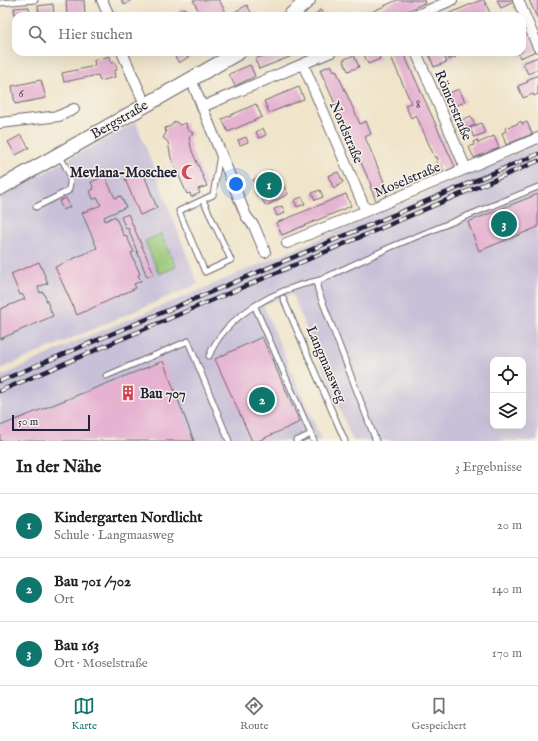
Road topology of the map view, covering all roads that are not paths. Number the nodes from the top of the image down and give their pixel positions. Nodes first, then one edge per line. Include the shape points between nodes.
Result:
1 (35, 0) edge
2 (102, 0) edge
3 (308, 0) edge
4 (452, 0) edge
5 (518, 0) edge
6 (0, 3) edge
7 (107, 12) edge
8 (294, 12) edge
9 (424, 12) edge
10 (523, 12) edge
11 (526, 19) edge
12 (538, 47) edge
13 (124, 56) edge
14 (232, 56) edge
15 (322, 56) edge
16 (418, 56) edge
17 (303, 64) junction
18 (191, 79) junction
19 (145, 104) junction
20 (202, 107) junction
21 (74, 109) dead end
22 (0, 123) edge
23 (538, 138) edge
24 (221, 152) junction
25 (58, 154) junction
26 (466, 169) junction
27 (0, 188) edge
28 (538, 188) edge
29 (203, 200) junction
30 (36, 207) dead end
31 (366, 212) junction
32 (287, 243) dead end
33 (265, 252) dead end
34 (320, 280) junction
35 (283, 298) dead end
36 (254, 307) junction
37 (209, 356) dead end
38 (106, 376) dead end
39 (311, 434) junction
40 (229, 441) edge
41 (296, 441) edge
42 (314, 441) edge
43 (345, 441) edge
44 (376, 441) edge

1 - 6 lane
2 - 7 street
3 - 8 main road
4 - 9 street
5 - 10 street
11 - 12 street
13 - 19 street
14 - 18 main road, Bergstraße
15 - 17 street
16 - 26 street, Römerstraße
17 - 20 street
17 - 31 street, Nordstraße
18 - 19 main road, Bergstraße
18 - 20 street
19 - 25 main road, Bergstraße
20 - 24 street
21 - 22 street via 59,116
23 - 26 street, Moselstraße
24 - 29 lane via 212,195
24 - 33 street via 246,216 254,226
25 - 27 main road, Bergstraße
25 - 30 lane via 69,171 71,183 68,191
26 - 31 street, Moselstraße
28 - 34 lane
29 - 29 lane via 179,211 205,272 231,260
31 - 32 street, Moselstraße
34 - 36 lane via 300,286
34 - 44 lane via 317,284 318,290
35 - 43 lane, Langmaasweg
36 - 37 lane via 226,328 214,342
36 - 39 lane
38 - 40 lane via 188,341
39 - 41 lane
39 - 42 lane

